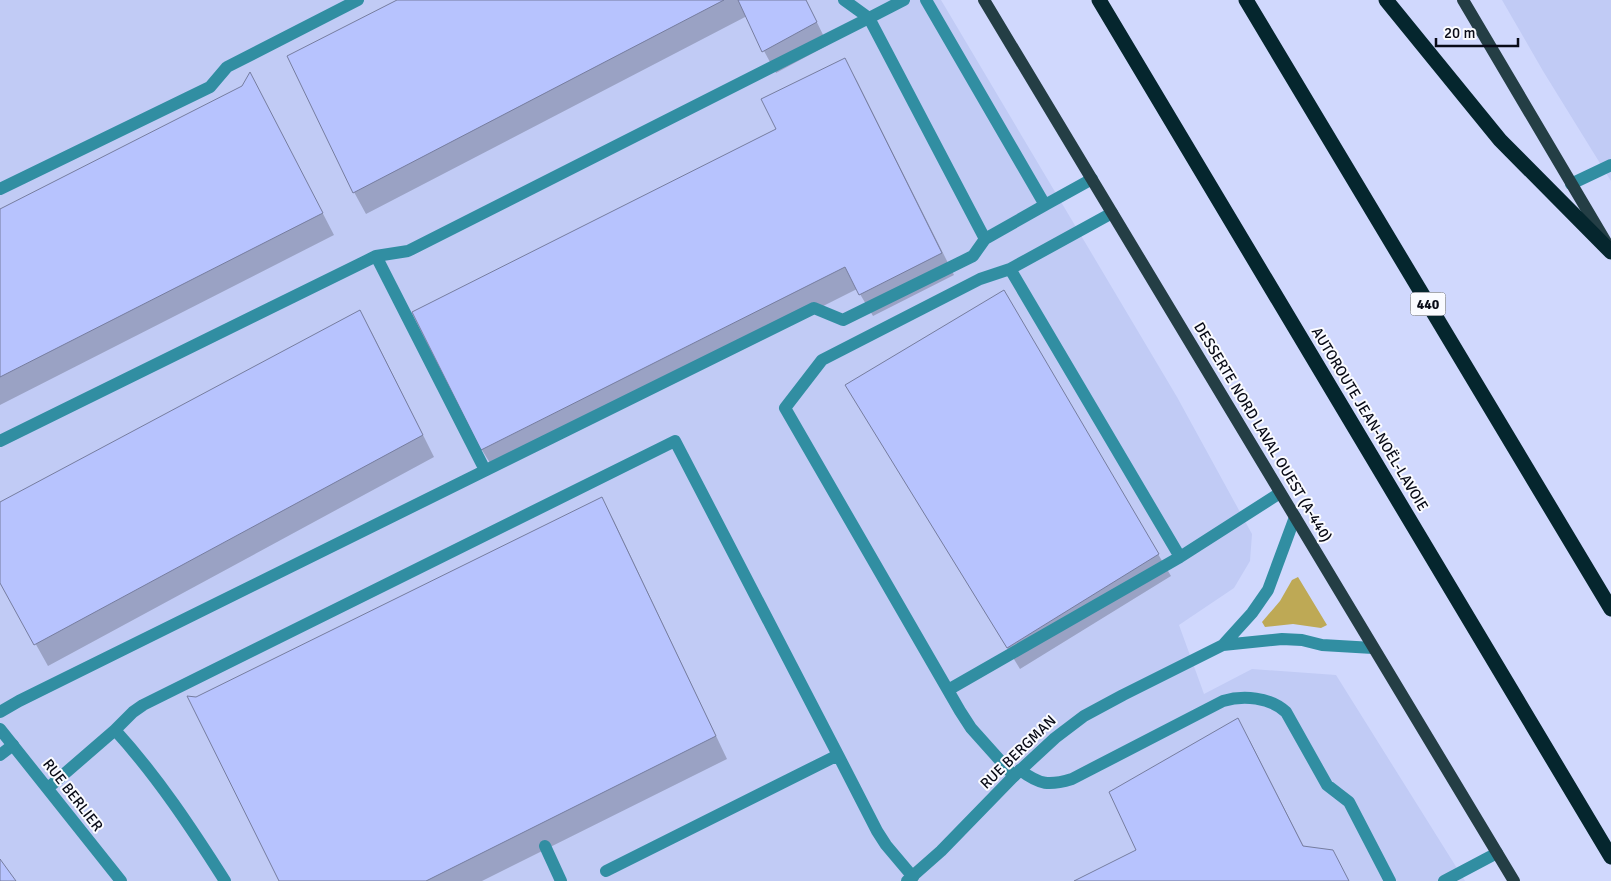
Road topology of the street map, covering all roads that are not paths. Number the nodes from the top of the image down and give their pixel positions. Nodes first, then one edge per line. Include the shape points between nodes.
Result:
1 (358, 0) edge
2 (844, 0) edge
3 (902, 0) edge
4 (926, 0) edge
5 (984, 0) edge
6 (1099, 0) edge
7 (1246, 0) edge
8 (1386, 0) edge
9 (1463, 0) edge
10 (869, 18) junction
11 (1611, 165) edge
12 (1092, 179) junction
13 (1571, 184) junction
14 (0, 189) edge
15 (1045, 205) junction
16 (1112, 213) junction
17 (985, 239) junction
18 (1611, 251) edge
19 (376, 256) junction
20 (1010, 269) junction
21 (0, 441) edge
22 (485, 470) junction
23 (1280, 493) junction
24 (1295, 517) junction
25 (1180, 557) junction
26 (1611, 609) edge
27 (1223, 645) junction
28 (1373, 648) junction
29 (948, 690) junction
30 (0, 712) edge
31 (0, 730) edge
32 (115, 730) junction
33 (13, 745) junction
34 (838, 755) junction
35 (0, 756) edge
36 (1017, 773) junction
37 (48, 788) junction
38 (545, 846) dead end
39 (1497, 853) junction
40 (1611, 857) edge
41 (606, 871) dead end
42 (910, 879) edge
43 (121, 881) edge
44 (225, 881) edge
45 (561, 881) edge
46 (1390, 881) edge
47 (1444, 881) edge
48 (1514, 881) edge

1 - 14 street via 227,68 210,87
2 - 10 street
3 - 10 street
4 - 15 street
5 - 12 main road, DESSERTE NORD LAVAL OUEST (A-440)
6 - 40 highway, AUTOROUTE JEAN-NOËL-LAVOIE
7 - 26 highway, 440
8 - 18 highway via 1500,140
9 - 13 main road
10 - 17 street
10 - 19 street via 408,251
11 - 13 street
12 - 15 street
12 - 16 main road, DESSERTE NORD LAVAL OUEST (A-440)
13 - 18 main road
15 - 17 street
16 - 20 street
16 - 23 main road, DESSERTE NORD LAVAL OUEST (A-440)
17 - 22 street via 973,256 843,320 814,308
19 - 21 street
19 - 22 street
20 - 25 street
20 - 29 street via 980,279 822,360 785,408
22 - 30 street
23 - 24 main road, DESSERTE NORD LAVAL OUEST (A-440)
23 - 25 street
24 - 27 street, RUE BERGMAN via 1268,590
24 - 28 main road, DESSERTE NORD LAVAL OUEST (A-440)
25 - 29 street
27 - 28 street, RUE BERGMAN via 1282,639
27 - 36 street, RUE BERGMAN via 1084,716
28 - 39 main road, DESSERTE NORD LAVAL OUEST (A-440)
29 - 36 street via 971,728
31 - 33 street, RUE BERLIER
32 - 34 street via 143,705 675,441
32 - 37 street
32 - 44 street via 147,768
33 - 35 street
33 - 37 street, RUE BERLIER
34 - 41 street
34 - 42 street via 877,831
36 - 42 street, RUE BERGMAN
36 - 46 street via 1040,783 1062,782 1223,701 1235,698 1266,701 1286,712 1326,785 1349,802
37 - 43 street, RUE BERLIER
38 - 45 street
39 - 47 street
39 - 48 main road, DESSERTE NORD LAVAL OUEST (A-440)

